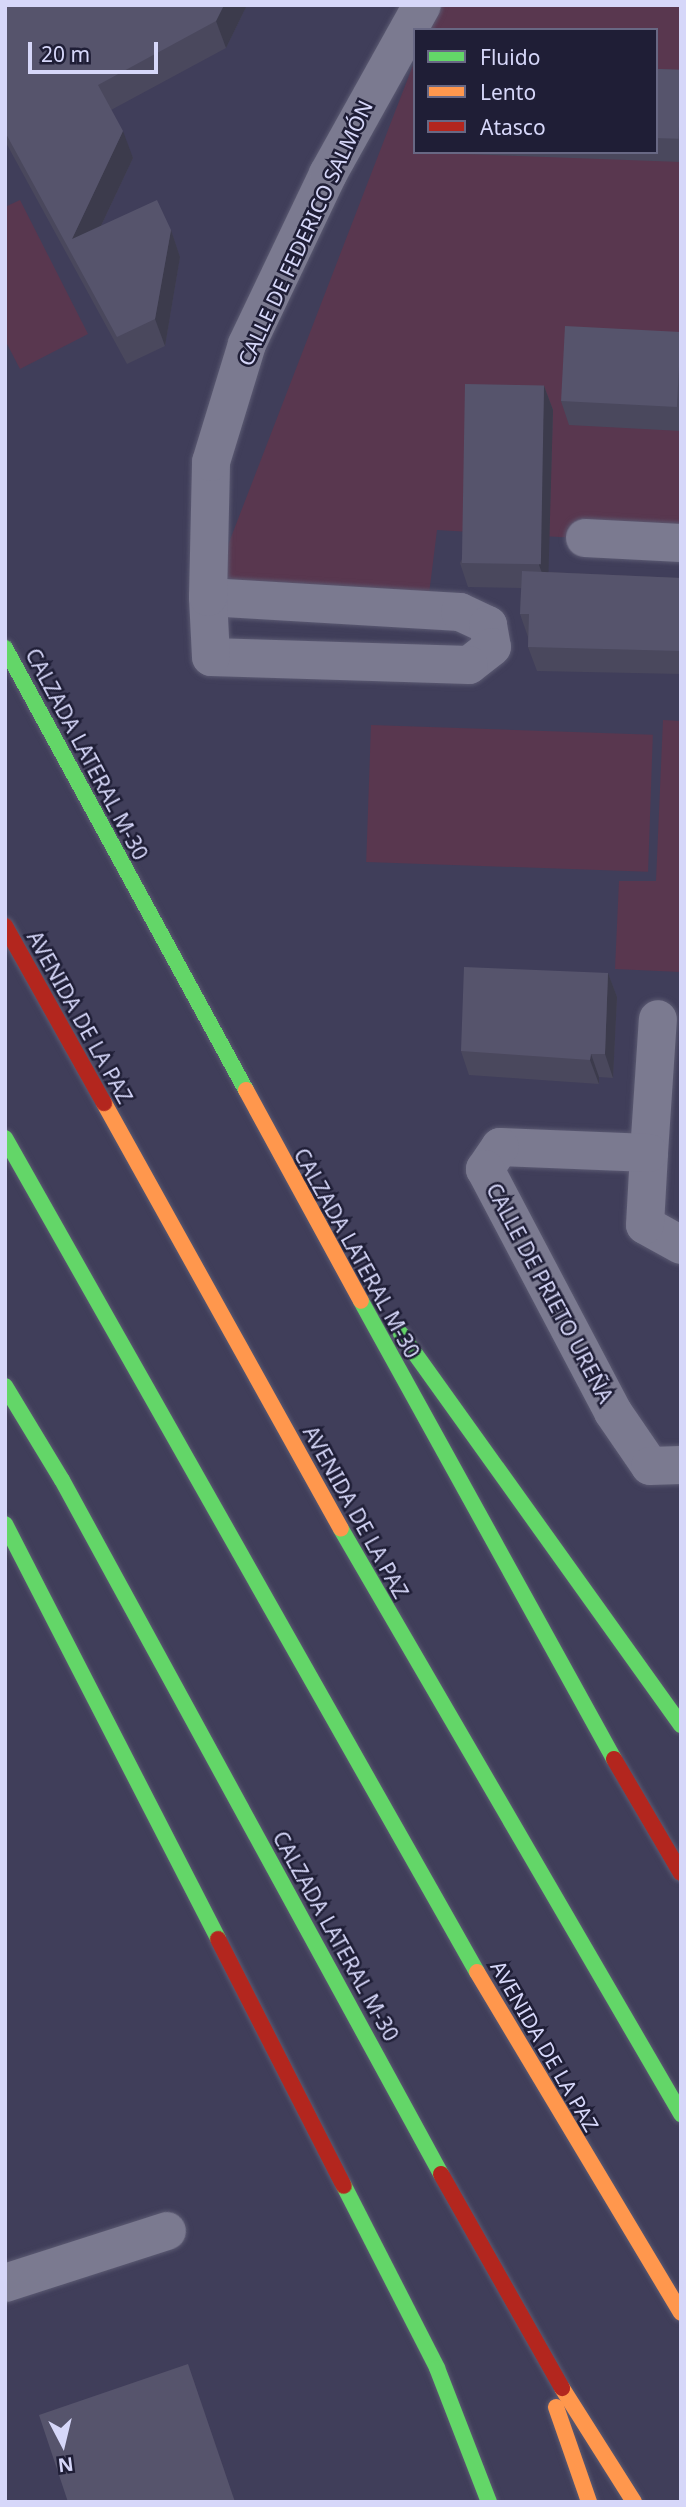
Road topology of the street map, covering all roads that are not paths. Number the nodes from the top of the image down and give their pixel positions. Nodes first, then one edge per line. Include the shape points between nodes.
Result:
1 (422, 5) edge
2 (585, 538) dead end
3 (681, 543) edge
4 (208, 597) junction
5 (5, 648) edge
6 (5, 926) edge
7 (658, 1019) dead end
8 (5, 1138) edge
9 (649, 1153) junction
10 (301, 1195) junction
11 (681, 1245) edge
12 (5, 1386) edge
13 (681, 1465) edge
14 (5, 1524) edge
15 (681, 1725) edge
16 (681, 1873) edge
17 (681, 2113) edge
18 (167, 2231) dead end
19 (5, 2283) edge
20 (681, 2313) edge
21 (535, 2346) junction
22 (489, 2502) edge
23 (589, 2502) edge
24 (634, 2502) edge

1 - 4 street, CALLE DE FEDERICO SALMÓN via 328,174 247,344 211,462
2 - 3 street
4 - 4 street, CALLE DE FEDERICO SALMÓN via 460,612 488,625 492,647 469,665 211,657
5 - 10 highway, CALZADA LATERAL M-30
6 - 17 highway, AVENIDA DE LA PAZ via 352,1550
7 - 9 street
8 - 20 highway, AVENIDA DE LA PAZ via 534,2072
9 - 11 street via 645,1226
9 - 13 street, CALLE DE PRIETO UREÑA via 500,1147 485,1169 612,1412 650,1466
10 - 15 highway
10 - 16 highway, CALZADA LATERAL M-30 via 553,1654
12 - 21 highway, CALZADA LATERAL M-30 via 68,1492
14 - 22 highway via 437,2368
18 - 19 street
21 - 23 highway
21 - 24 highway, CALZADA LATERAL M-30

